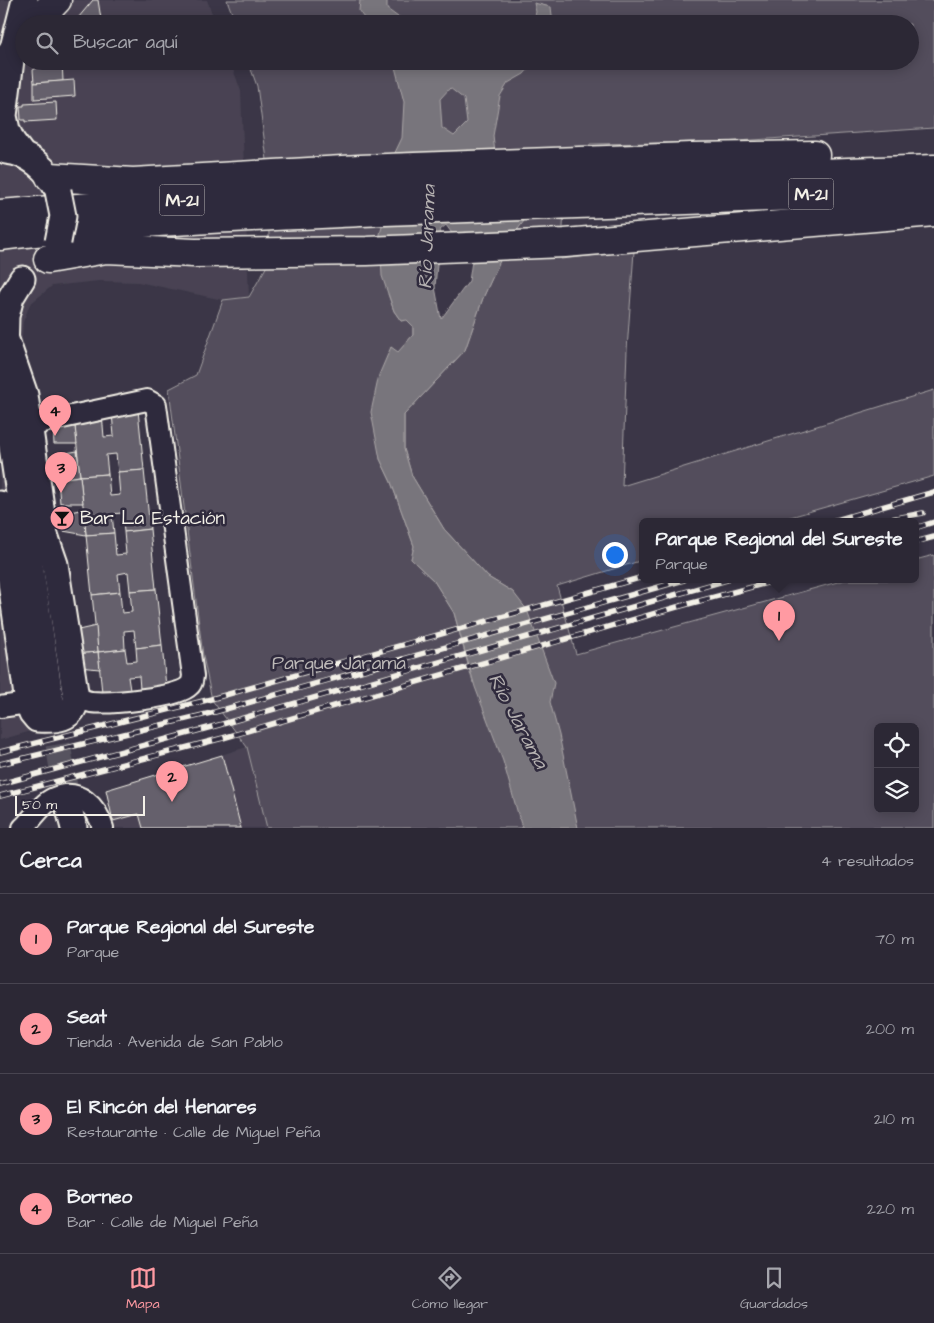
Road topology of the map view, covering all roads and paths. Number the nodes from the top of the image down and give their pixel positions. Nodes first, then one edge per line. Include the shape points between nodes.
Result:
1 (6, 0) edge
2 (25, 0) edge
3 (58, 0) edge
4 (21, 15) edge
5 (43, 15) edge
6 (12, 46) edge
7 (11, 152) edge
8 (934, 153) edge
9 (934, 169) edge
10 (689, 178) junction
11 (54, 184) junction
12 (363, 191) junction
13 (934, 191) edge
14 (934, 212) edge
15 (0, 214) edge
16 (0, 236) edge
17 (53, 250) junction
18 (11, 281) edge
19 (4, 334) junction
20 (2, 389) edge
21 (31, 428) junction
22 (0, 504) edge
23 (76, 698) junction
24 (40, 705) junction
25 (0, 707) edge
26 (27, 824) edge
27 (103, 828) edge

1 - 6 street
2 - 4 street
3 - 5 highway
6 - 7 street via 4,116 12,141
7 - 11 street via 36,162
8 - 10 highway
9 - 10 highway, M-21
10 - 12 highway, M-21
10 - 13 highway, M-21
11 - 12 highway via 133,182
11 - 17 street, bridge via 63,216
12 - 15 highway, M-21 via 133,203
12 - 16 highway, M-21 via 136,224
14 - 17 highway via 565,243 367,252
17 - 18 street via 33,273
18 - 19 street via 12,297
19 - 20 street
19 - 21 street via 25,395
20 - 24 street
21 - 23 street via 45,536 55,564
21 - 23 street via 43,422 147,400 156,405 192,684 178,693 119,702 90,702
22 - 24 street
23 - 24 street via 75,708 69,715 48,720 37,719 32,713
24 - 25 street
26 - 27 street via 54,798 70,795 83,798 93,806

